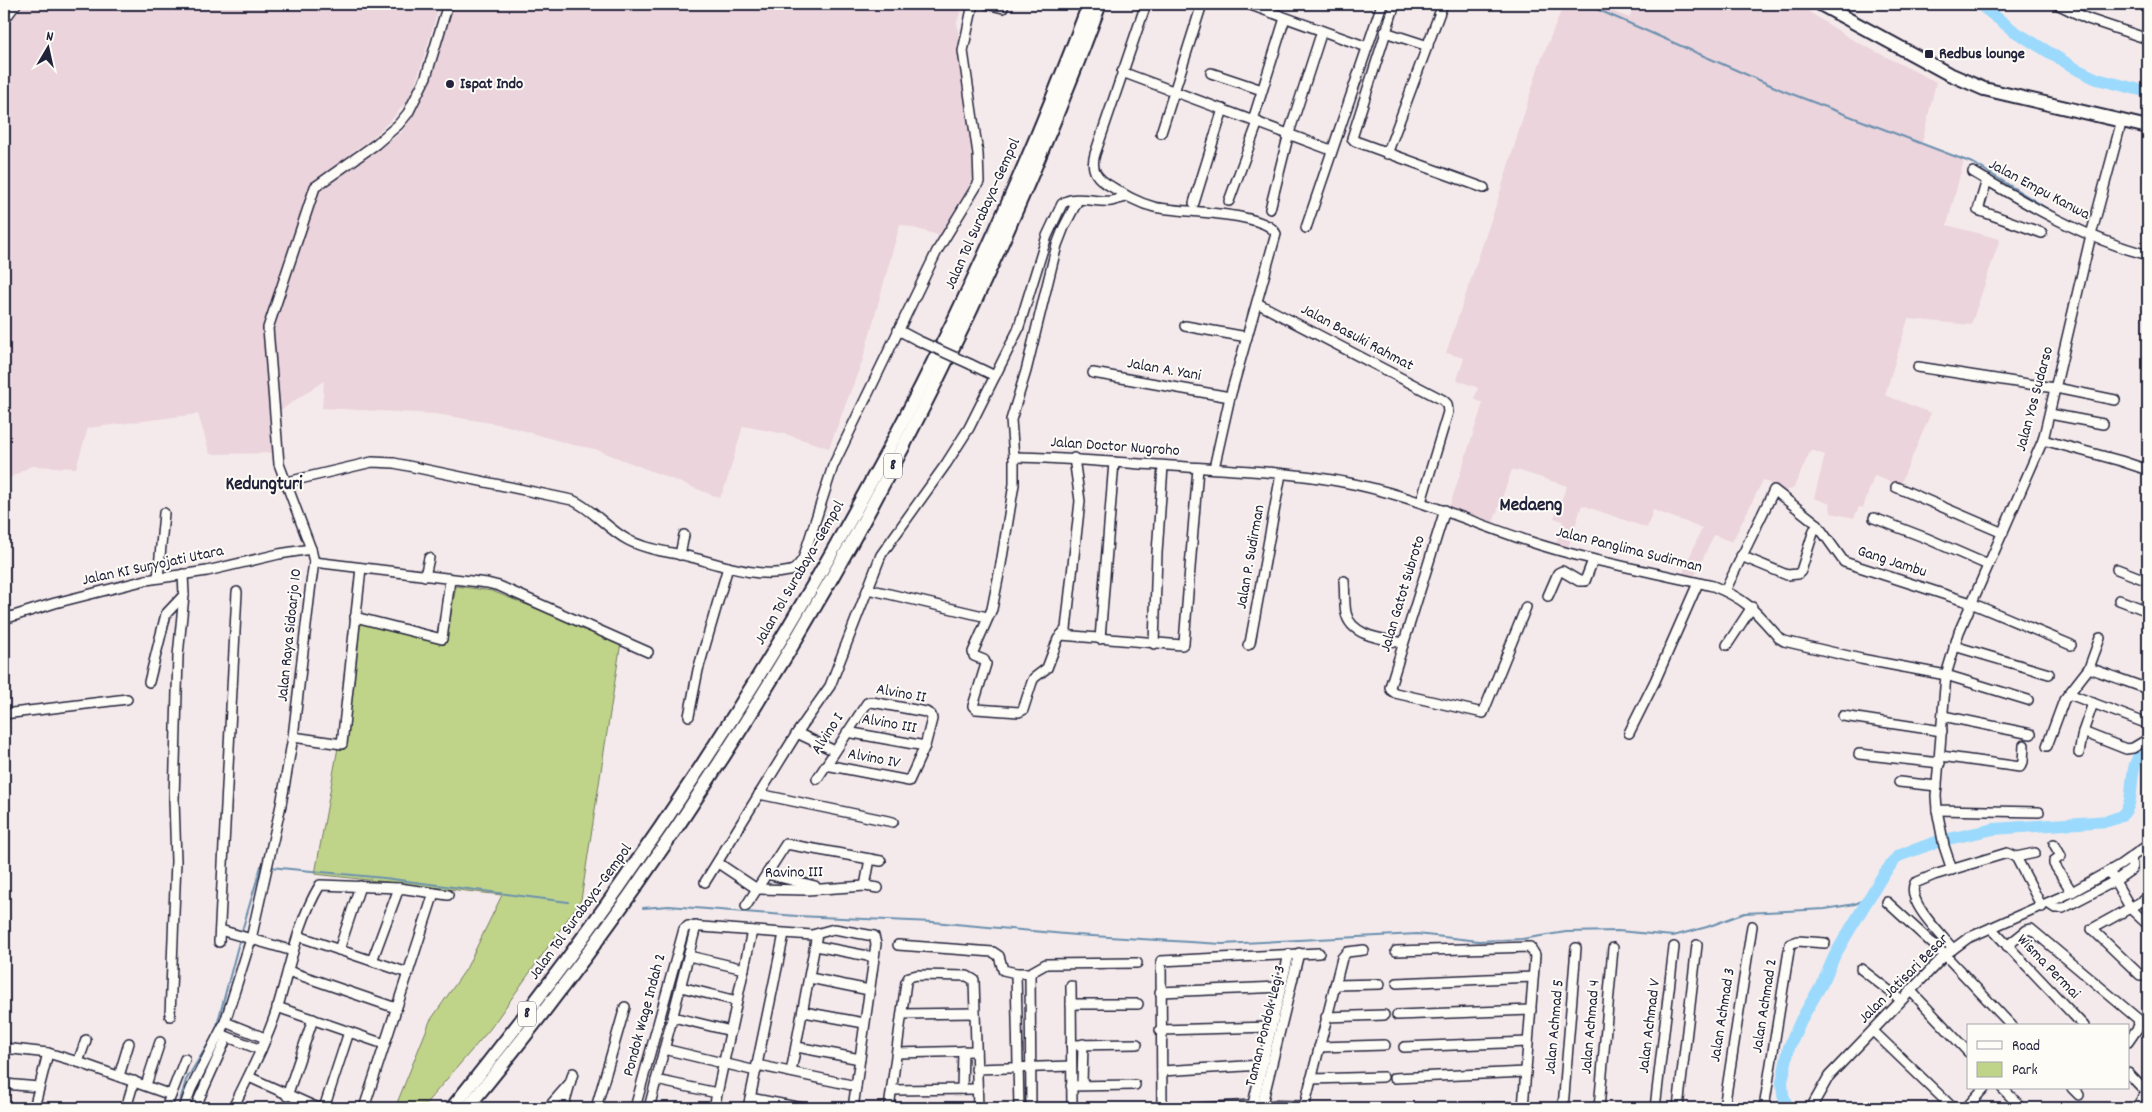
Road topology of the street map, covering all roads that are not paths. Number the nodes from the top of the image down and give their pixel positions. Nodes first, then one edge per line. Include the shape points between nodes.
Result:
1 (16, 4) edge
2 (448, 4) edge
3 (973, 4) edge
4 (988, 4) edge
5 (1089, 4) edge
6 (1100, 4) edge
7 (1146, 4) edge
8 (1202, 4) edge
9 (1248, 4) edge
10 (1382, 4) edge
11 (1395, 4) edge
12 (1444, 4) edge
13 (1820, 4) edge
14 (2056, 4) edge
15 (1003, 8) dead end
16 (1285, 18) junction
17 (4, 20) edge
18 (1322, 31) junction
19 (1385, 32) junction
20 (2148, 38) edge
21 (1428, 46) junction
22 (1367, 47) junction
23 (1122, 72) junction
24 (1211, 72) dead end
25 (1262, 90) junction
26 (1175, 91) junction
27 (1223, 109) junction
28 (2122, 120) junction
29 (1256, 121) junction
30 (2148, 127) edge
31 (1161, 133) dead end
32 (1289, 133) junction
33 (1332, 150) junction
34 (1387, 154) junction
35 (1973, 172) dead end
36 (1987, 180) junction
37 (1484, 188) dead end
38 (1126, 197) junction
39 (1078, 200) junction
40 (1229, 201) dead end
41 (1194, 203) dead end
42 (1270, 209) dead end
43 (1306, 228) dead end
44 (2042, 233) dead end
45 (2091, 234) junction
46 (2148, 255) edge
47 (1257, 303) junction
48 (1185, 326) dead end
49 (898, 330) junction
50 (1247, 337) junction
51 (1918, 367) dead end
52 (1093, 373) dead end
53 (995, 376) junction
54 (2056, 388) junction
55 (1230, 397) junction
56 (2115, 400) dead end
57 (2050, 414) junction
58 (2103, 424) dead end
59 (2042, 440) junction
60 (1014, 457) junction
61 (1074, 458) junction
62 (1114, 462) junction
63 (1164, 466) junction
64 (1198, 468) junction
65 (1214, 468) junction
66 (2148, 470) edge
67 (1282, 474) junction
68 (286, 482) junction
69 (1896, 487) dead end
70 (1421, 502) junction
71 (1445, 510) junction
72 (164, 513) dead end
73 (1874, 518) dead end
74 (1814, 530) dead end
75 (2003, 533) junction
76 (684, 535) dead end
77 (311, 549) junction
78 (680, 555) junction
79 (1741, 556) junction
80 (429, 558) dead end
81 (1593, 560) junction
82 (314, 562) junction
83 (1988, 566) junction
84 (728, 567) junction
85 (361, 568) junction
86 (2117, 569) dead end
87 (184, 574) junction
88 (425, 576) junction
89 (158, 578) junction
90 (450, 580) junction
91 (1344, 581) dead end
92 (2148, 581) edge
93 (1698, 583) junction
94 (868, 589) junction
95 (1725, 591) junction
96 (237, 592) dead end
97 (184, 594) junction
98 (1548, 596) dead end
99 (2119, 600) dead end
100 (1972, 603) junction
101 (1526, 607) dead end
102 (1752, 607) junction
103 (2148, 611) edge
104 (355, 617) junction
105 (987, 617) junction
106 (4, 619) edge
107 (1061, 635) junction
108 (2100, 638) dead end
109 (1100, 639) junction
110 (1404, 643) junction
111 (1154, 644) junction
112 (1248, 645) dead end
113 (1727, 645) dead end
114 (2072, 645) dead end
115 (1954, 646) junction
116 (648, 652) dead end
117 (2089, 668) junction
118 (2049, 674) dead end
119 (1946, 675) junction
120 (149, 682) dead end
121 (2148, 689) edge
122 (2069, 694) junction
123 (127, 699) dead end
124 (2028, 700) dead end
125 (2093, 703) junction
126 (864, 704) joint
127 (4, 714) edge
128 (689, 716) dead end
129 (1843, 716) dead end
130 (1943, 716) junction
131 (2148, 724) edge
132 (848, 732) junction
133 (1942, 732) junction
134 (2083, 732) junction
135 (797, 733) junction
136 (1629, 733) dead end
137 (2031, 734) dead end
138 (293, 737) junction
139 (2148, 739) edge
140 (2024, 745) dead end
141 (925, 746) junction
142 (2046, 746) dead end
143 (835, 751) junction
144 (2079, 753) dead end
145 (1859, 754) dead end
146 (1941, 759) junction
147 (826, 765) junction
148 (817, 779) dead end
149 (1899, 782) dead end
150 (1938, 786) junction
151 (759, 794) junction
152 (1937, 810) junction
153 (2039, 812) dead end
154 (892, 822) dead end
155 (2054, 844) dead end
156 (2148, 845) edge
157 (2035, 853) dead end
158 (2016, 857) junction
159 (2130, 858) junction
160 (870, 859) junction
161 (881, 861) dead end
162 (718, 862) junction
163 (1952, 870) junction
164 (2109, 872) junction
165 (767, 874) junction
166 (2115, 881) junction
167 (705, 882) dead end
168 (360, 886) junction
169 (865, 886) junction
170 (399, 888) junction
171 (820, 888) junction
172 (878, 888) dead end
173 (757, 889) junction
174 (2072, 892) junction
175 (434, 894) junction
176 (448, 895) dead end
177 (2148, 898) edge
178 (1887, 902) dead end
179 (2046, 905) junction
180 (746, 906) dead end
181 (2131, 909) junction
182 (2148, 925) edge
183 (696, 926) junction
184 (1752, 926) dead end
185 (1991, 928) junction
186 (220, 930) junction
187 (752, 931) junction
188 (784, 934) junction
189 (818, 934) junction
190 (298, 936) junction
191 (251, 939) junction
192 (219, 942) dead end
193 (1826, 943) dead end
194 (898, 945) dead end
195 (1697, 945) dead end
196 (816, 946) junction
197 (2007, 946) junction
198 (1674, 947) dead end
199 (1576, 948) dead end
200 (1613, 948) dead end
201 (1953, 949) junction
202 (339, 950) junction
203 (1364, 950) dead end
204 (293, 951) junction
205 (1396, 951) dead end
206 (1299, 953) junction
207 (1319, 953) dead end
208 (1289, 954) junction
209 (1945, 955) junction
210 (689, 956) junction
211 (873, 957) junction
212 (372, 961) junction
213 (1137, 964) dead end
214 (744, 969) junction
215 (1860, 969) dead end
216 (288, 971) junction
217 (1030, 972) junction
218 (408, 973) junction
219 (1016, 973) junction
220 (2148, 974) edge
221 (1533, 977) junction
222 (810, 978) junction
223 (1397, 983) dead end
224 (1380, 984) dead end
225 (1335, 985) junction
226 (1071, 986) dead end
227 (681, 987) junction
228 (1281, 987) junction
229 (869, 990) junction
230 (1910, 990) junction
231 (1160, 992) junction
232 (1901, 1000) junction
233 (737, 1001) junction
234 (1071, 1004) junction
235 (1138, 1004) dead end
236 (278, 1007) junction
237 (625, 1007) dead end
238 (396, 1008) junction
239 (1531, 1010) junction
240 (804, 1012) junction
241 (902, 1014) junction
242 (975, 1014) junction
243 (1384, 1015) dead end
244 (170, 1016) dead end
245 (1397, 1016) dead end
246 (673, 1017) junction
247 (1326, 1018) junction
248 (313, 1019) junction
249 (228, 1023) junction
250 (864, 1023) junction
251 (2010, 1024) edge
252 (2082, 1024) edge
253 (1271, 1027) junction
254 (1160, 1030) junction
255 (730, 1031) junction
256 (1873, 1031) junction
257 (349, 1032) junction
258 (224, 1035) junction
259 (265, 1038) junction
260 (2130, 1039) edge
261 (86, 1040) dead end
262 (160, 1042) dead end
263 (1528, 1042) junction
264 (129, 1043) dead end
265 (384, 1044) junction
266 (1083, 1044) junction
267 (1137, 1044) dead end
268 (1071, 1045) junction
269 (1385, 1045) dead end
270 (797, 1047) junction
271 (1319, 1047) junction
272 (1404, 1047) dead end
273 (4, 1048) edge
274 (260, 1050) junction
275 (664, 1050) junction
276 (976, 1051) junction
277 (1967, 1051) edge
278 (963, 1052) junction
279 (48, 1053) junction
280 (897, 1053) junction
281 (185, 1059) dead end
282 (860, 1059) junction
283 (78, 1062) junction
284 (724, 1063) junction
285 (1262, 1065) junction
286 (1071, 1066) junction
287 (1018, 1067) junction
288 (1030, 1067) junction
289 (757, 1068) junction
290 (976, 1068) junction
291 (1162, 1071) junction
292 (792, 1072) junction
293 (1526, 1072) junction
294 (2130, 1074) edge
295 (119, 1076) junction
296 (249, 1077) junction
297 (1383, 1077) dead end
298 (1394, 1078) dead end
299 (1311, 1079) junction
300 (656, 1080) junction
301 (134, 1081) junction
302 (4, 1084) edge
303 (1135, 1085) dead end
304 (146, 1086) junction
305 (856, 1086) junction
306 (1071, 1086) junction
307 (1082, 1086) junction
308 (39, 1087) junction
309 (962, 1089) junction
310 (976, 1089) junction
311 (892, 1090) junction
312 (1982, 1090) edge
313 (2004, 1090) edge
314 (717, 1093) junction
315 (2148, 1093) edge
316 (171, 1095) junction
317 (288, 1096) junction
318 (750, 1098) junction
319 (1257, 1107) edge
320 (1304, 1107) edge
321 (1523, 1107) edge
322 (34, 1108) edge
323 (126, 1108) edge
324 (166, 1108) edge
325 (184, 1108) edge
326 (195, 1108) edge
327 (234, 1108) edge
328 (318, 1108) edge
329 (324, 1108) edge
330 (364, 1108) edge
331 (452, 1108) edge
332 (467, 1108) edge
333 (548, 1108) edge
334 (563, 1108) edge
335 (596, 1108) edge
336 (635, 1108) edge
337 (649, 1108) edge
338 (714, 1108) edge
339 (748, 1108) edge
340 (802, 1108) edge
341 (853, 1108) edge
342 (889, 1108) edge
343 (978, 1108) edge
344 (1019, 1108) edge
345 (1031, 1108) edge
346 (1072, 1108) edge
347 (1162, 1108) edge
348 (1199, 1108) edge
349 (1460, 1108) edge
350 (1563, 1108) edge
351 (1599, 1108) edge
352 (1655, 1108) edge
353 (1678, 1108) edge
354 (1724, 1108) edge
355 (1764, 1108) edge
356 (1811, 1108) edge
357 (1953, 1108) edge
358 (1966, 1108) edge
359 (2022, 1108) edge
360 (2136, 1108) edge

1 - 17 street
2 - 68 street, Jalan Raya Sidoarjo 10 via 426,77 408,113 376,144 314,188 268,328 277,452
3 - 49 street via 964,51 979,182 937,251
4 - 15 street
5 - 331 highway, Jalan Tol Surabaya–Gempol / 8 via 1028,156 979,266 926,376 811,588 749,692 618,891
6 - 332 highway, Jalan Tol Surabaya–Gempol / 8 via 1027,188 967,319 908,439 843,558 724,755 612,920 539,1020
7 - 23 street
8 - 26 street
9 - 16 street
10 - 22 street
11 - 19 street
12 - 21 street
13 - 28 highway via 1947,73 1984,89
14 - 20 street via 2088,19
16 - 18 street
16 - 25 street
18 - 22 street
18 - 32 street
19 - 21 street
19 - 34 street via 1351,136 1355,141
21 - 34 street
22 - 33 street
23 - 26 street
23 - 38 street via 1094,154 1093,168 1103,182
24 - 25 street
25 - 29 street
26 - 27 street
26 - 31 street
27 - 29 street
27 - 41 street
28 - 30 highway
28 - 45 street, Jalan Yos Sudarso
29 - 32 street
29 - 40 street
32 - 33 street
32 - 42 street
33 - 43 street
34 - 37 street
35 - 36 street, Jalan Empu Kanwa
36 - 44 street via 1978,210
36 - 45 street, Jalan Empu Kanwa
38 - 39 street via 1110,201
38 - 47 street via 1154,207 1229,215 1271,227 1276,236
39 - 53 street via 1065,201 1058,211 1040,256 1018,330
39 - 60 street via 1057,245 1026,371 1010,420
45 - 46 street, Jalan Empu Kanwa via 2108,243
45 - 54 street, Jalan Yos Sudarso
47 - 50 street
47 - 70 street, Jalan Basuki Rahmat via 1447,404 1448,412
48 - 50 street
49 - 53 street, bridge
49 - 84 street via 833,466 798,567 791,571 760,573
50 - 55 street
51 - 54 street
52 - 55 street, Jalan A. Yani
53 - 94 street via 969,428 881,555
54 - 56 street
54 - 57 street, Jalan Yos Sudarso
55 - 65 street
57 - 58 street
57 - 59 street, Jalan Yos Sudarso
59 - 66 street
59 - 75 street, Jalan Yos Sudarso
60 - 61 street, Jalan Doctor Nugroho
60 - 105 street via 1014,484 1003,555 992,609
61 - 62 street, Jalan Doctor Nugroho
61 - 107 street via 1079,512 1066,628
62 - 63 street, Jalan Doctor Nugroho
62 - 109 street
63 - 64 street, Jalan Doctor Nugroho
63 - 111 street
64 - 65 street, Jalan Doctor Nugroho
64 - 111 street via 1184,643
65 - 67 street, Jalan Panglima Sudirman
67 - 70 street, Jalan Panglima Sudirman via 1339,481
67 - 112 street, Jalan P. Sudirman
68 - 77 street, Jalan Raya Sidoarjo 10
68 - 78 street via 372,462 426,468 572,500 631,541
69 - 75 street
70 - 71 street, Jalan Panglima Sudirman
71 - 81 street, Jalan Panglima Sudirman
71 - 110 street, Jalan Gatot Subroto
72 - 89 street
73 - 83 street
74 - 79 street via 1798,574 1787,575
75 - 83 street, Jalan Yos Sudarso
76 - 78 street
77 - 82 street, Jalan Raya Sidoarjo 10
77 - 87 street, Jalan KI Suryojati Utara
78 - 84 street
79 - 95 street
79 - 100 street, Gang Jambu via 1774,490 1816,523 1844,562
80 - 88 street
81 - 93 street, Jalan Panglima Sudirman
81 - 98 street via 1585,581 1562,571 1558,573
82 - 85 street
82 - 138 street, Jalan Raya Sidoarjo 10
83 - 100 street, Jalan Yos Sudarso
84 - 128 street via 698,670
85 - 88 street
85 - 104 street
86 - 92 street
87 - 89 street, Jalan KI Suryojati Utara
87 - 97 street
88 - 90 street
89 - 106 street, Jalan KI Suryojati Utara
90 - 104 street via 442,639
90 - 116 street via 499,586
91 - 110 street via 1346,615 1357,629 1364,634
93 - 95 street, Jalan Panglima Sudirman
93 - 136 street
94 - 105 street
94 - 135 street via 830,686
95 - 102 street, Jalan Panglima Sudirman
96 - 186 street
97 - 120 street via 166,614
97 - 244 street via 178,656 174,800 176,862
99 - 103 street
100 - 114 street, Gang Jambu
100 - 115 street, Jalan Yos Sudarso
101 - 110 street, Jalan Gatot Subroto via 1483,713 1390,690
102 - 113 street
102 - 119 street, Jalan Panglima Sudirman via 1779,638 1870,661
104 - 138 street via 342,744
105 - 107 street via 973,652 986,664 973,706 976,709 1023,710 1034,678 1047,668
107 - 109 street
108 - 117 street
109 - 111 street
115 - 118 street
115 - 119 street, Jalan Yos Sudarso
117 - 121 street
117 - 122 street
119 - 124 street, Jalan Panglima Sudirman
119 - 130 street, Jalan Yos Sudarso
122 - 125 street
122 - 142 street via 2061,705
123 - 127 street
125 - 131 street
125 - 134 street
126 - 132 street, Alvino I
126 - 141 street, Alvino II via 872,702 929,714 932,718
129 - 133 street
130 - 133 street, Jalan Yos Sudarso
130 - 137 street
132 - 141 street, Alvino III
132 - 143 street, Alvino I
133 - 146 street, Jalan Yos Sudarso
134 - 139 street via 2126,749
134 - 144 street
135 - 143 street
135 - 151 street
138 - 191 street, Jalan Raya Sidoarjo 10 via 265,877 270,881
140 - 146 street via 2020,767
141 - 147 street, Alvino IV via 910,781
143 - 147 street, Alvino I
145 - 146 street
146 - 150 street, Jalan Yos Sudarso
147 - 148 street, Alvino I
149 - 150 street
150 - 152 street, Jalan Yos Sudarso
151 - 154 street
151 - 162 street
152 - 153 street
152 - 163 street, Jalan Yos Sudarso
155 - 174 street via 2061,856 2054,864
156 - 159 street, Jalan Jatisari Besar
157 - 158 street
158 - 163 street via 2007,853
158 - 179 street
159 - 164 street, Jalan Jatisari Besar
159 - 166 street via 2132,869
160 - 161 street
160 - 165 street via 788,844 784,845
160 - 169 street
162 - 167 street
162 - 173 street, Ravino III
163 - 201 street via 1915,883 1913,894 1916,904
164 - 166 street
164 - 174 street, Jalan Jatisari Besar
165 - 171 street
165 - 173 street
166 - 179 street via 2063,908
166 - 181 street
168 - 170 street
168 - 190 street via 320,886
168 - 202 street
169 - 171 street, Ravino III
169 - 172 street, Ravino III
170 - 175 street
170 - 212 street
171 - 173 street, Ravino III
173 - 180 street
174 - 179 street, Jalan Jatisari Besar
175 - 176 street
175 - 218 street
177 - 181 street
178 - 209 street
179 - 185 street, Jalan Jatisari Besar
181 - 182 street
181 - 220 street via 2093,927 2092,931 2140,975
183 - 187 street
183 - 210 street
183 - 336 street, Pondok Wage Indah 2 via 684,929
184 - 354 street, Jalan Achmad 3
185 - 197 street, Wisma Permai
185 - 201 street, Jalan Jatisari Besar
186 - 191 street
186 - 192 street
187 - 188 street
187 - 214 street
188 - 189 street
188 - 289 street
189 - 196 street
189 - 211 street via 834,929 874,936
190 - 202 street
190 - 204 street
191 - 204 street
191 - 249 street
193 - 355 street, Jalan Achmad 2 via 1798,941 1790,944
194 - 219 street via 993,952 999,956 1003,970
195 - 353 street
196 - 211 street
196 - 222 street
197 - 252 street, Wisma Permai
197 - 260 street via 2030,929 2138,1019 2139,1026
198 - 352 street, Jalan Achmad V
199 - 350 street, Jalan Achmad 5
200 - 351 street, Jalan Achmad 4
201 - 209 street, Jalan Jatisari Besar
202 - 212 street
203 - 225 street via 1345,954
204 - 216 street
205 - 221 street via 1530,946 1535,955
206 - 207 street, Taman Pondok Legi 3
206 - 208 street, Taman Pondok Legi 3
206 - 319 street, Taman Pondok Legi 3
208 - 228 street, Taman Pondok Legi 3
208 - 231 street, Taman Pondok Legi 3 via 1162,960
209 - 230 street, Jalan Jatisari Besar
209 - 251 street
210 - 214 street
210 - 227 street
211 - 229 street
212 - 218 street
213 - 217 street via 1046,964
214 - 233 street
215 - 232 street
216 - 236 street
216 - 238 street
217 - 219 street
217 - 288 street
218 - 238 street
219 - 287 street
221 - 223 street
221 - 239 street
222 - 229 street
222 - 240 street
224 - 225 street
225 - 247 street
226 - 234 street
227 - 233 street
227 - 246 street
228 - 231 street, Taman Pondok Legi 3
228 - 253 street, Taman Pondok Legi 3
229 - 250 street
230 - 232 street, Jalan Jatisari Besar
230 - 277 street
231 - 254 street, Taman Pondok Legi 3
232 - 256 street, Jalan Jatisari Besar
233 - 255 street
234 - 235 street
234 - 268 street
236 - 248 street
236 - 259 street
237 - 335 street
238 - 265 street
239 - 245 street
239 - 263 street
240 - 250 street
240 - 270 street
241 - 242 street
241 - 242 street via 907,979 917,975 973,978
241 - 280 street
242 - 276 street
243 - 247 street
246 - 255 street
246 - 275 street
247 - 271 street
248 - 257 street
248 - 317 street
249 - 258 street
249 - 259 street
250 - 282 street
253 - 254 street, Taman Pondok Legi 3
253 - 285 street, Taman Pondok Legi 3
254 - 291 street, Taman Pondok Legi 3
255 - 284 street
256 - 356 street, Jalan Jatisari Besar via 1830,1076
256 - 357 street
257 - 265 street
257 - 329 street
258 - 274 street
258 - 325 street via 191,1089
258 - 326 street
259 - 274 street
261 - 283 street
262 - 304 street
263 - 272 street
263 - 293 street
264 - 295 street
265 - 330 street
266 - 267 street
266 - 268 street
266 - 307 street
268 - 286 street
269 - 271 street
270 - 282 street
270 - 292 street
271 - 299 street
273 - 279 street
274 - 296 street
275 - 284 street
275 - 300 street
276 - 278 street
276 - 290 street
278 - 280 street
278 - 309 street
279 - 283 street
279 - 308 street
280 - 311 street
281 - 316 street
282 - 305 street
283 - 295 street
284 - 289 street
284 - 314 street
285 - 291 street, Taman Pondok Legi 3
285 - 319 street, Taman Pondok Legi 3
286 - 288 street
286 - 306 street
287 - 288 street
287 - 290 street
287 - 344 street
288 - 345 street
289 - 292 street
289 - 318 street
290 - 310 street
291 - 347 street, Taman Pondok Legi 3
292 - 305 street
293 - 298 street
293 - 321 street
294 - 315 street
295 - 301 street
296 - 317 street
296 - 327 street
297 - 299 street
299 - 320 street
300 - 314 street
300 - 337 street
301 - 304 street
301 - 323 street
302 - 308 street
303 - 307 street
304 - 316 street
305 - 341 street
306 - 307 street
306 - 346 street
308 - 322 street
309 - 310 street
309 - 311 street
310 - 343 street
311 - 342 street
312 - 358 street
313 - 359 street
314 - 338 street
315 - 360 street
316 - 324 street
317 - 328 street
318 - 339 street
318 - 340 street
319 - 320 street
319 - 348 street, Taman Pondok Legi 3
321 - 349 street
333 - 334 street via 572,1078

